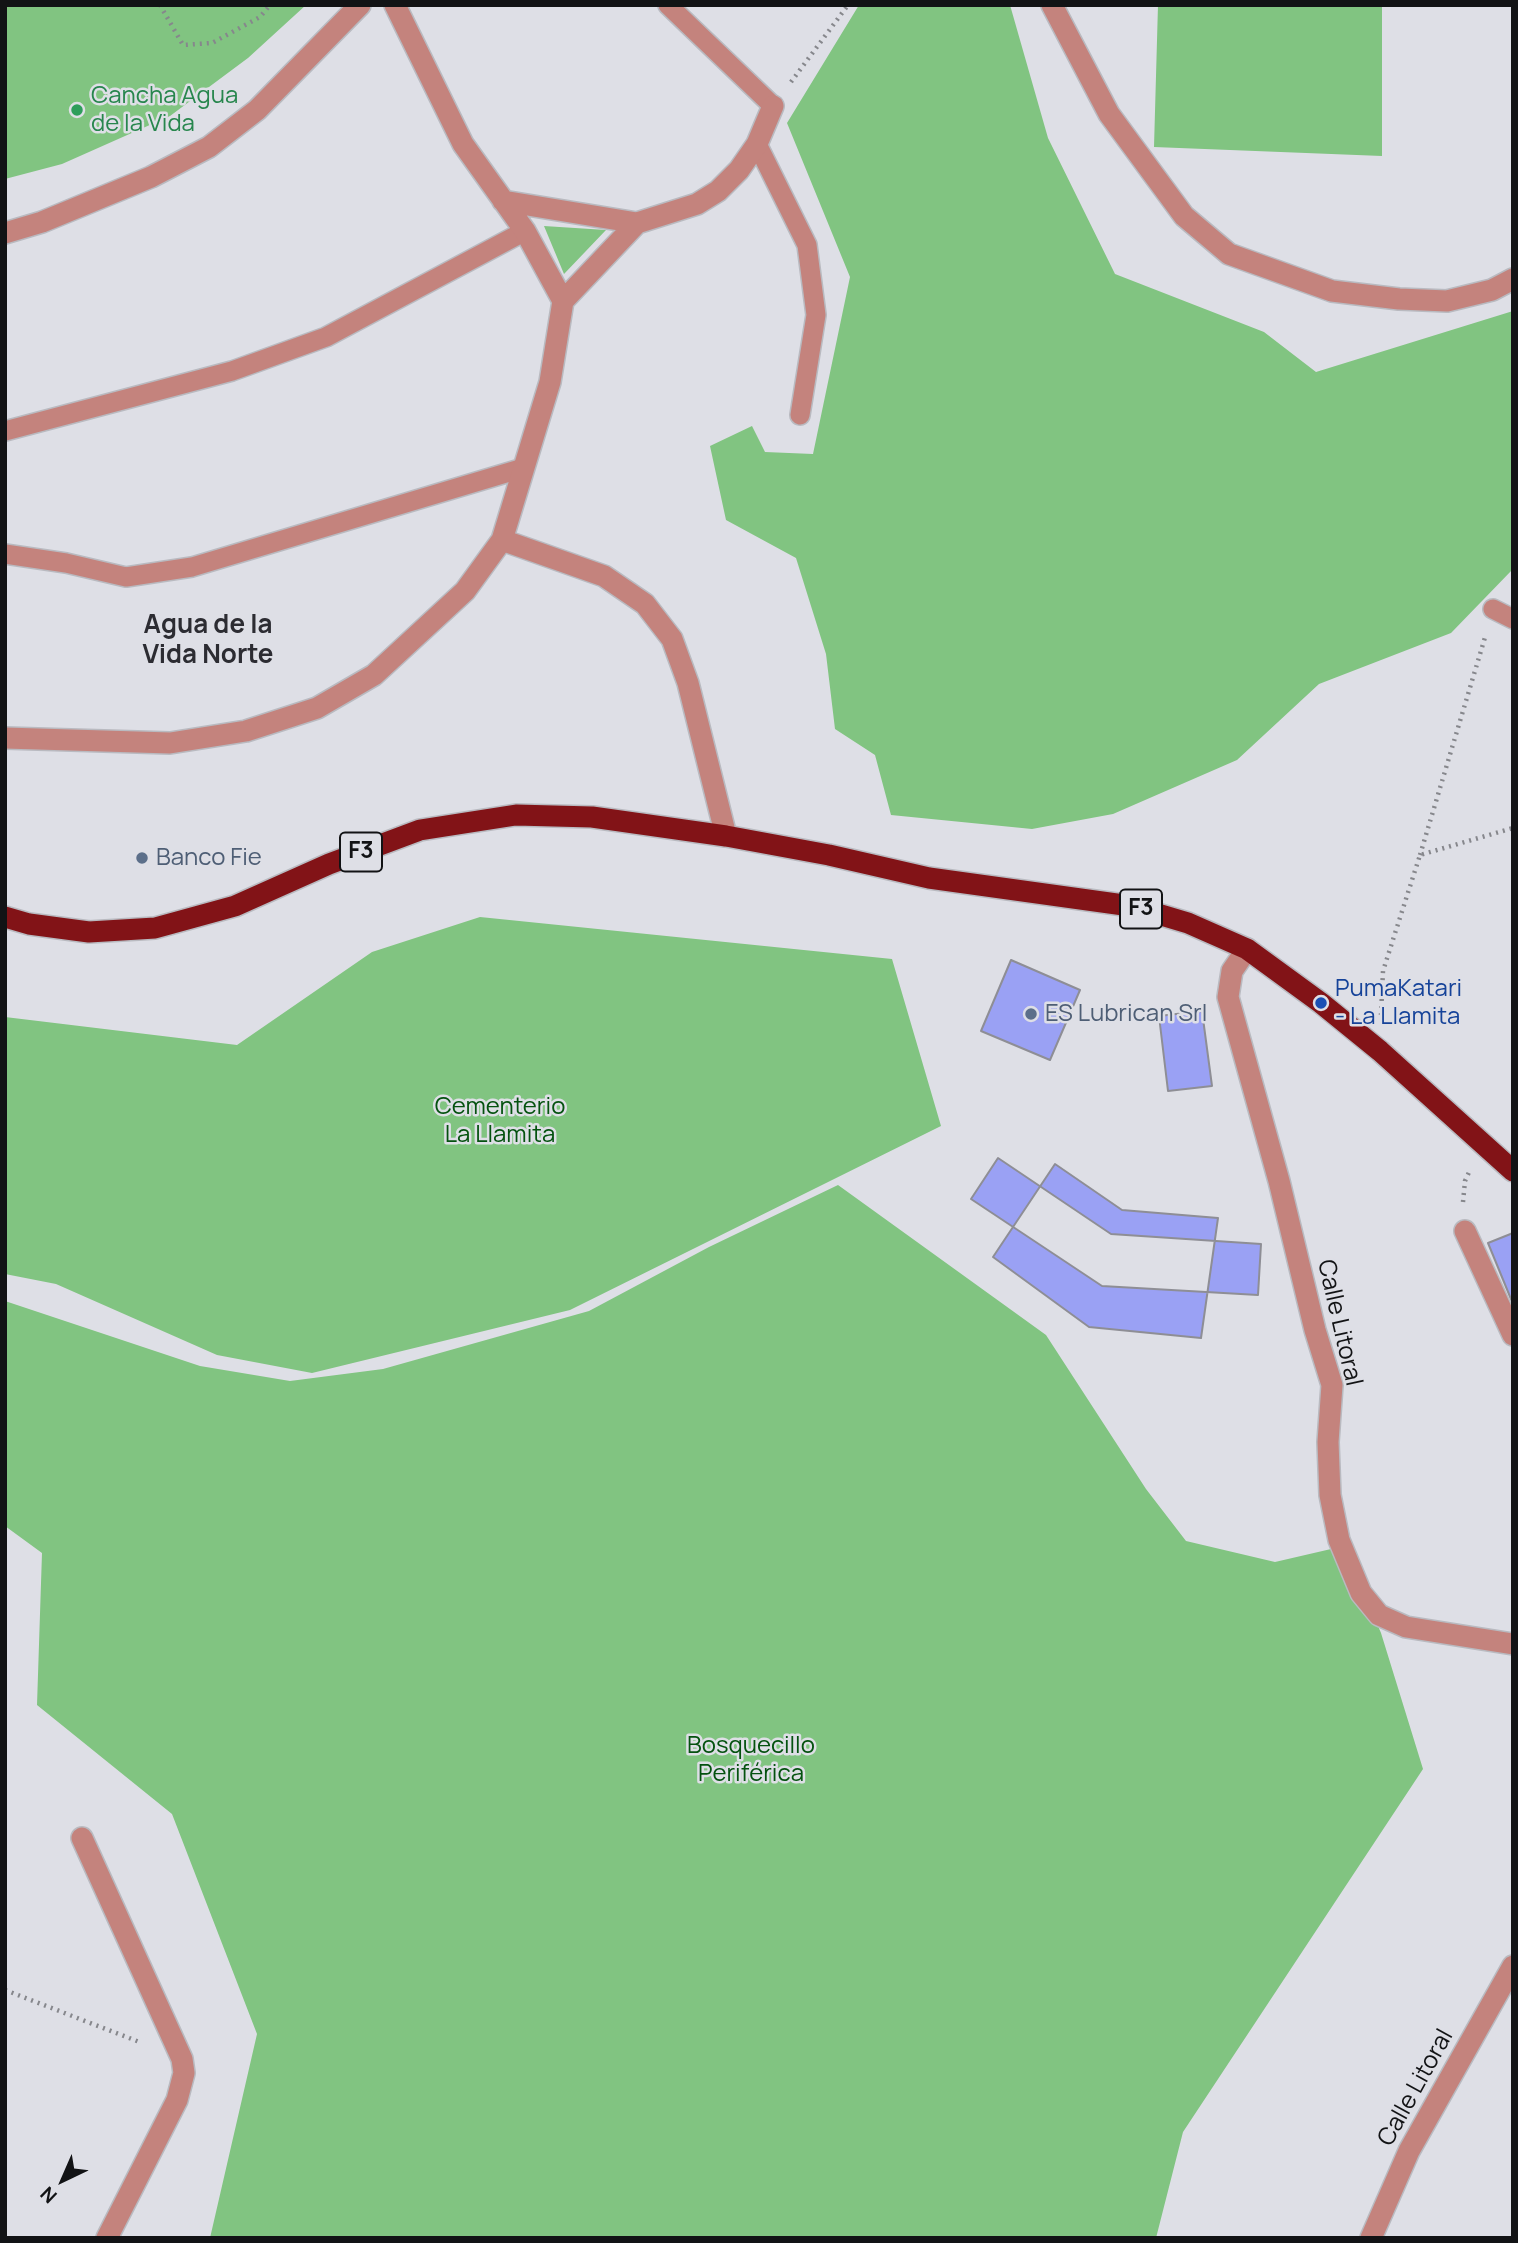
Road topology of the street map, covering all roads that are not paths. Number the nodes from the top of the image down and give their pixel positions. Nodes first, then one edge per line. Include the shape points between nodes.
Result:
1 (360, 5) edge
2 (395, 5) edge
3 (668, 5) edge
4 (1052, 5) edge
5 (774, 106) joint
6 (757, 144) junction
7 (503, 201) junction
8 (637, 223) junction
9 (525, 231) junction
10 (5, 233) edge
11 (1513, 279) edge
12 (563, 301) junction
13 (800, 415) dead end
14 (5, 430) edge
15 (523, 468) junction
16 (502, 540) junction
17 (5, 554) edge
18 (1493, 609) road end
19 (1513, 619) edge
20 (5, 738) edge
21 (726, 836) junction
22 (5, 917) edge
23 (1247, 949) junction
24 (1513, 1171) edge
25 (1465, 1231) road end
26 (1513, 1335) edge
27 (1513, 1644) edge
28 (82, 1838) dead end
29 (1513, 1965) edge
30 (107, 2238) edge
31 (1371, 2238) edge

1 - 10 street via 257,110 209,147 151,177
2 - 7 street via 463,144
3 - 5 lane
4 - 11 street via 1109,114 1184,216 1229,254 1332,291 1399,299 1447,302
5 - 6 street
6 - 8 street via 718,191 696,204
6 - 13 lane via 807,246 816,315
7 - 8 street
7 - 9 street
8 - 12 street
9 - 12 street
9 - 14 lane via 326,337 232,371
12 - 15 street via 550,382
15 - 16 street
15 - 17 lane via 192,567 126,577
16 - 20 street via 465,591 374,675 317,708 246,731 170,743
16 - 21 street via 604,576 645,604 672,639 688,683
18 - 19 lane
21 - 22 highway, F3 via 592,817 516,815 420,830 235,906 155,928 89,932 29,925
21 - 23 highway, F3 via 929,878 1131,906 1188,923
23 - 24 highway, F3 via 1380,1051
23 - 27 street, Calle Litoral via 1232,971 1228,997 1332,1385 1328,1443 1339,1540 1361,1593 1379,1615 1406,1627
25 - 26 street
28 - 30 street via 182,2059 184,2073 177,2100
29 - 31 street, Calle Litoral via 1409,2151

